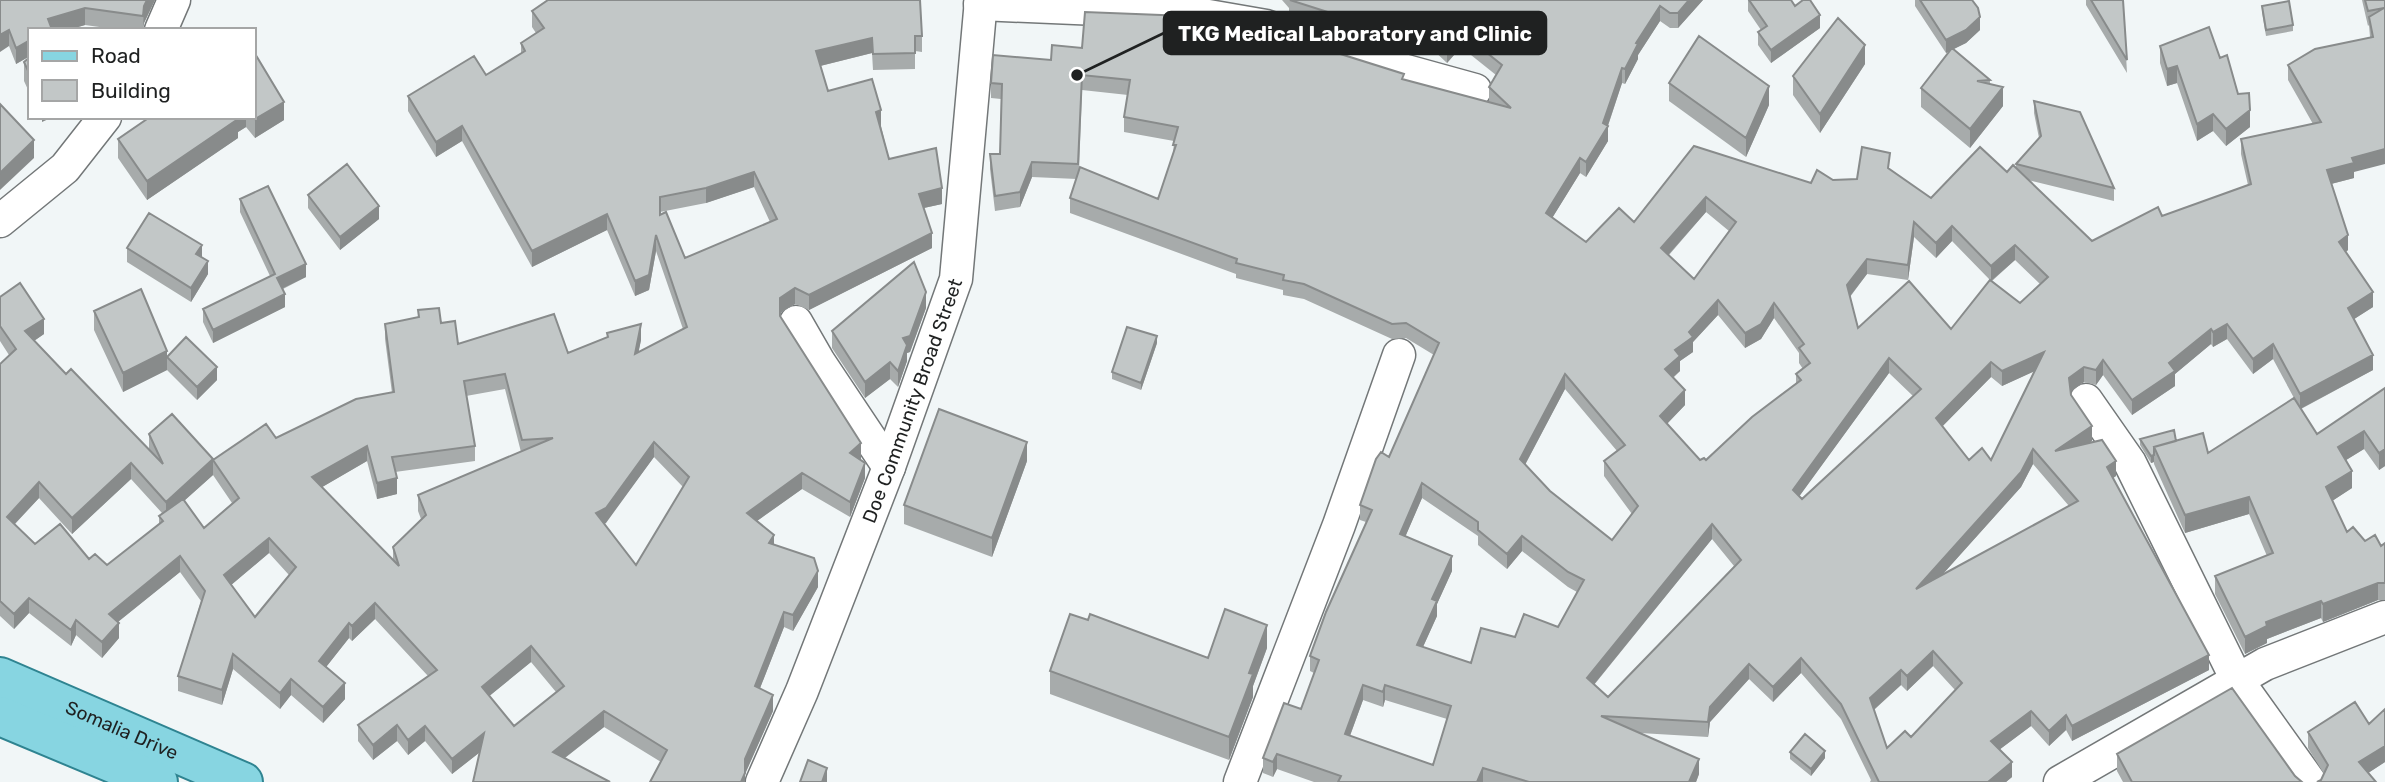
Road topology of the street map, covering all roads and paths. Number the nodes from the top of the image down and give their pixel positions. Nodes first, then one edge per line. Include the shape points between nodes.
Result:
1 (174, 0) edge
2 (981, 2) edge
3 (162, 28) edge
4 (1475, 90) dead end
5 (103, 119) edge
6 (0, 220) edge
7 (796, 322) dead end
8 (1399, 355) dead end
9 (2086, 400) dead end
10 (889, 467) junction
11 (2385, 617) edge
12 (0, 677) edge
13 (2237, 680) junction
14 (0, 716) edge
15 (158, 782) edge
16 (243, 782) edge
17 (762, 782) edge
18 (1240, 782) edge
19 (2060, 782) edge
20 (2310, 782) edge

1 - 3 street
2 - 4 street via 1191,13 1266,26 1352,56
2 - 10 street, Doe Community Broad Street via 956,279
5 - 6 street via 65,168
7 - 10 street
8 - 18 street
9 - 13 street via 2130,463
10 - 17 street, Doe Community Broad Street
11 - 13 street via 2265,664
12 - 16 main road, Somalia Drive
13 - 19 street
13 - 20 street
14 - 15 main road, Somalia Drive

